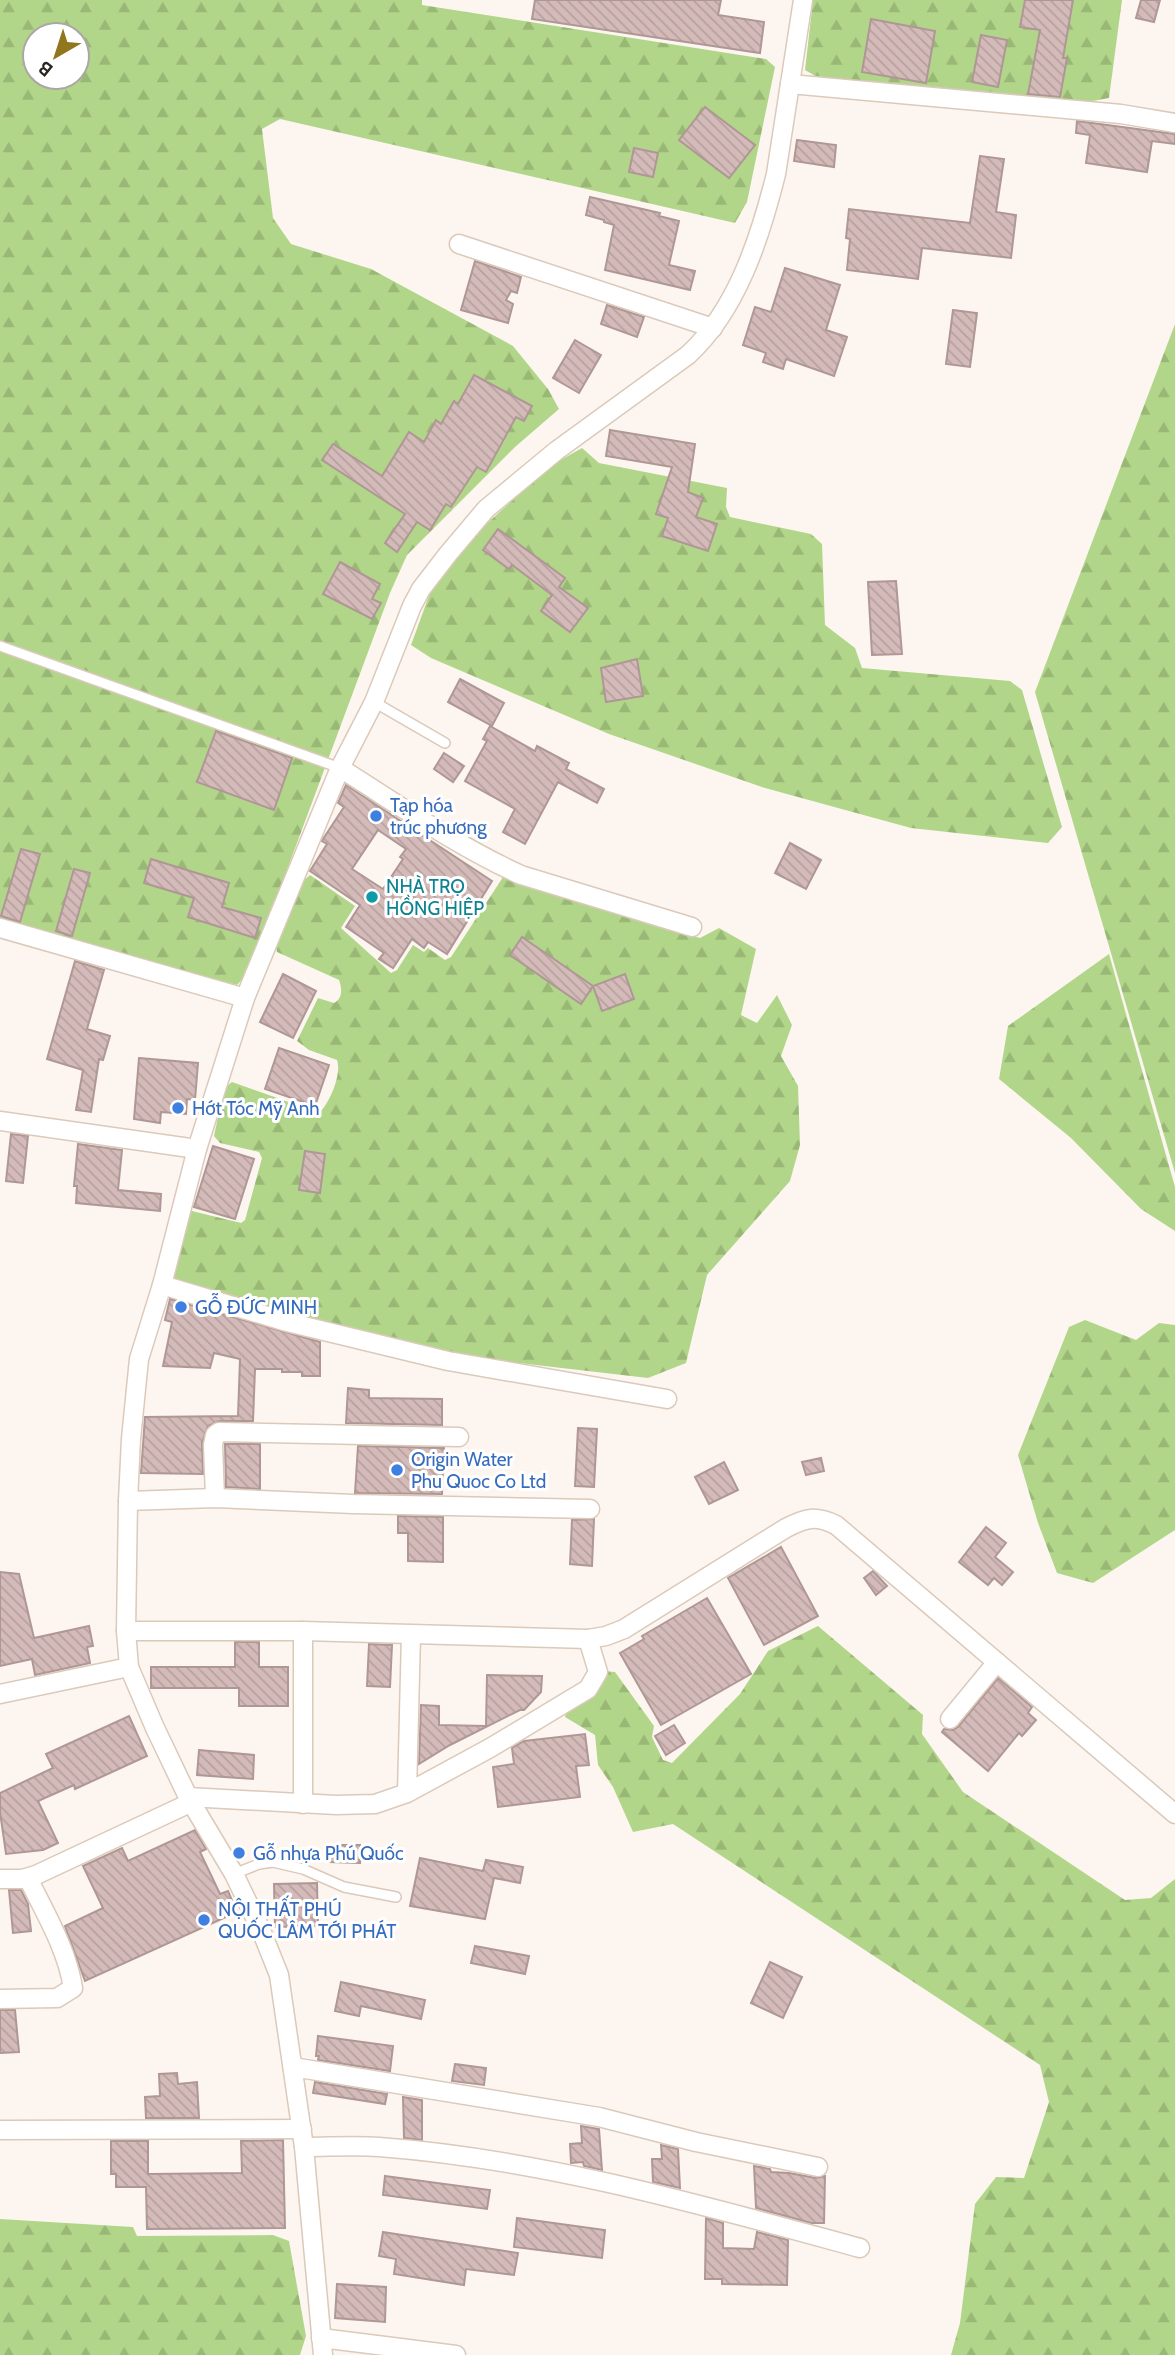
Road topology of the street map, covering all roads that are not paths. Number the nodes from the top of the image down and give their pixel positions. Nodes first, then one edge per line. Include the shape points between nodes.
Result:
1 (803, 0) edge
2 (790, 84) junction
3 (1175, 123) edge
4 (459, 244) dead end
5 (713, 328) junction
6 (0, 646) edge
7 (374, 702) junction
8 (445, 743) dead end
9 (340, 768) junction
10 (692, 927) dead end
11 (0, 928) edge
12 (245, 998) junction
13 (0, 1121) edge
14 (198, 1149) junction
15 (162, 1285) junction
16 (667, 1399) dead end
17 (459, 1437) dead end
18 (215, 1498) junction
19 (128, 1501) junction
20 (590, 1510) dead end
21 (126, 1631) junction
22 (303, 1631) junction
23 (411, 1635) junction
24 (588, 1639) junction
25 (997, 1662) junction
26 (129, 1667) junction
27 (0, 1694) edge
28 (950, 1719) dead end
29 (407, 1793) junction
30 (190, 1800) junction
31 (303, 1804) junction
32 (1175, 1814) edge
33 (234, 1874) junction
34 (28, 1878) junction
35 (0, 1879) edge
36 (396, 1897) dead end
37 (0, 1999) edge
38 (293, 2067) junction
39 (302, 2129) junction
40 (0, 2130) edge
41 (304, 2147) junction
42 (818, 2168) dead end
43 (860, 2248) dead end
44 (322, 2346) edge
45 (456, 2355) edge

1 - 2 street
2 - 3 street via 1121,114
2 - 5 street via 769,201 743,272
4 - 5 street
5 - 7 street via 688,355 551,455 486,509 421,589
6 - 9 lane
7 - 8 lane
7 - 9 street
9 - 10 street via 521,875
9 - 12 street
11 - 12 street
12 - 14 street
13 - 14 street
14 - 15 street
15 - 16 street via 287,1322 448,1361
15 - 19 street via 139,1359
17 - 18 street via 219,1432 213,1445
18 - 19 street
18 - 20 street
19 - 21 street
21 - 22 street
21 - 26 street
22 - 23 street
22 - 31 street
23 - 24 street
23 - 29 street
24 - 25 street via 624,1629 786,1528 804,1519 822,1518
24 - 29 street via 598,1672 588,1689
25 - 28 street
25 - 32 street
26 - 27 street
26 - 30 street
29 - 31 street via 375,1804
30 - 31 street
30 - 33 street
30 - 34 street
33 - 36 lane via 273,1862 344,1887
33 - 38 street via 279,1975
34 - 35 street
34 - 37 street via 66,1960 73,1988 57,1998
38 - 39 street
38 - 42 street via 599,2117
39 - 40 street
39 - 41 street
41 - 43 street via 377,2147 491,2160 710,2208
41 - 44 street
44 - 45 street

